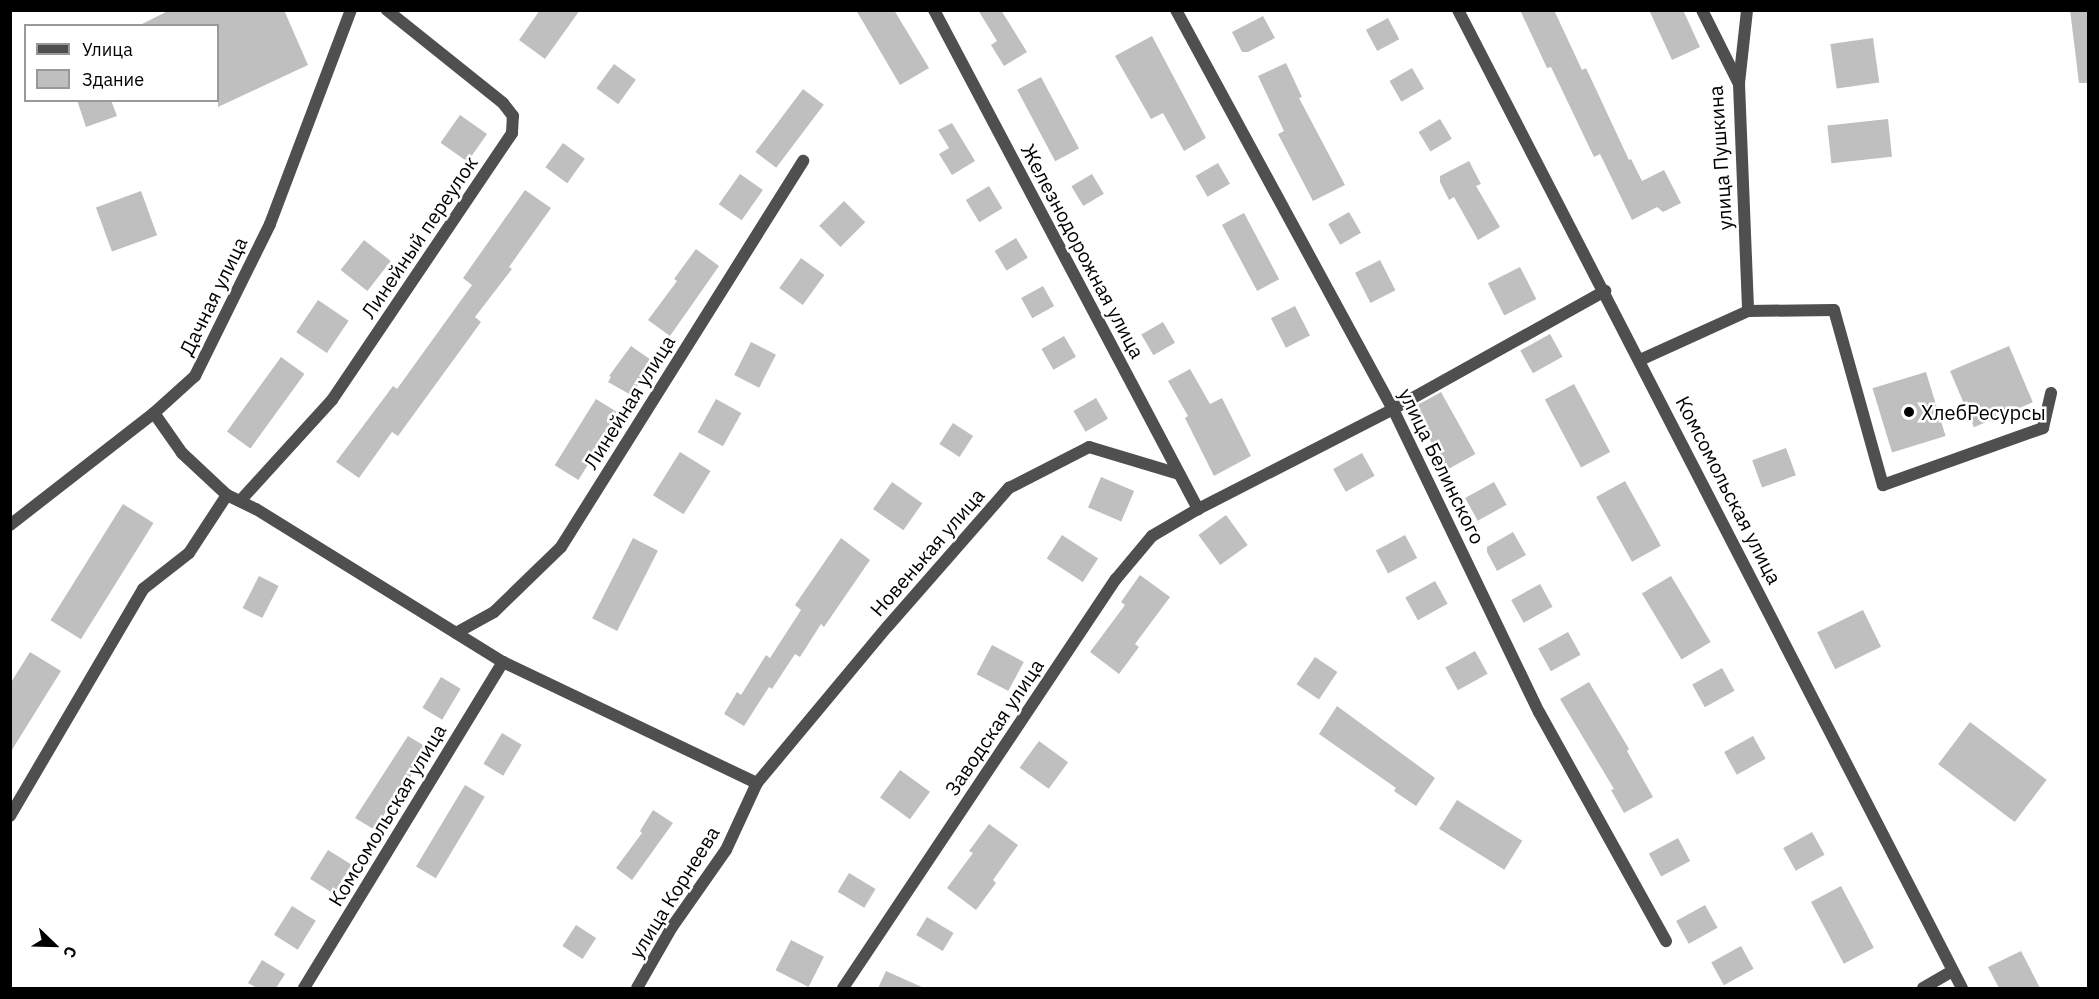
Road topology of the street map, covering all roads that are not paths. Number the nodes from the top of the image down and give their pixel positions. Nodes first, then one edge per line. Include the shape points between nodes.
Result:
1 (351, 10) edge
2 (387, 10) edge
3 (934, 10) edge
4 (1176, 10) edge
5 (1458, 10) edge
6 (1702, 10) edge
7 (1747, 10) edge
8 (1739, 84) junction
9 (803, 161) dead end
10 (1605, 291) junction
11 (1748, 311) junction
12 (1640, 360) junction
13 (2051, 393) dead end
14 (1393, 409) junction
15 (154, 413) junction
16 (1179, 474) junction
17 (227, 495) junction
18 (240, 501) junction
19 (1198, 509) junction
20 (10, 525) edge
21 (456, 633) junction
22 (503, 662) junction
23 (758, 783) junction
24 (10, 816) edge
25 (1666, 941) dead end
26 (1953, 970) junction
27 (304, 988) edge
28 (637, 988) edge
29 (843, 988) edge
30 (1923, 988) edge
31 (1962, 988) edge

1 - 15 street, Дачная улица via 260,244 195,376
2 - 18 street, Линейный переулок via 502,103 513,116 512,133 332,400
3 - 16 street, Железнодорожная улица
4 - 14 street, улица Белинского
5 - 10 street, Комсомольская улица
6 - 8 street, улица Пушкина
7 - 8 street
8 - 11 street, улица Пушкина
9 - 21 street, Линейная улица via 561,547 495,612
10 - 12 street, Комсомольская улица
10 - 14 street, Заводская улица
11 - 12 street
11 - 13 street via 1834,310 1883,485 2043,428
12 - 26 street, Комсомольская улица
14 - 19 street, Заводская улица
14 - 25 street, улица Белинского via 1539,712
15 - 17 street via 182,453
15 - 20 street, Дачная улица
16 - 19 street, Железнодорожная улица
16 - 23 street, Новенькая улица via 1089,447 1009,488
17 - 18 street
17 - 24 street via 189,553 143,589
18 - 21 street
19 - 29 street, Заводская улица via 1152,536 1116,579
21 - 22 street
22 - 23 street
22 - 27 street, Комсомольская улица
23 - 28 street, улица Корнеева via 726,850 672,927
26 - 30 street
26 - 31 street, Комсомольская улица

